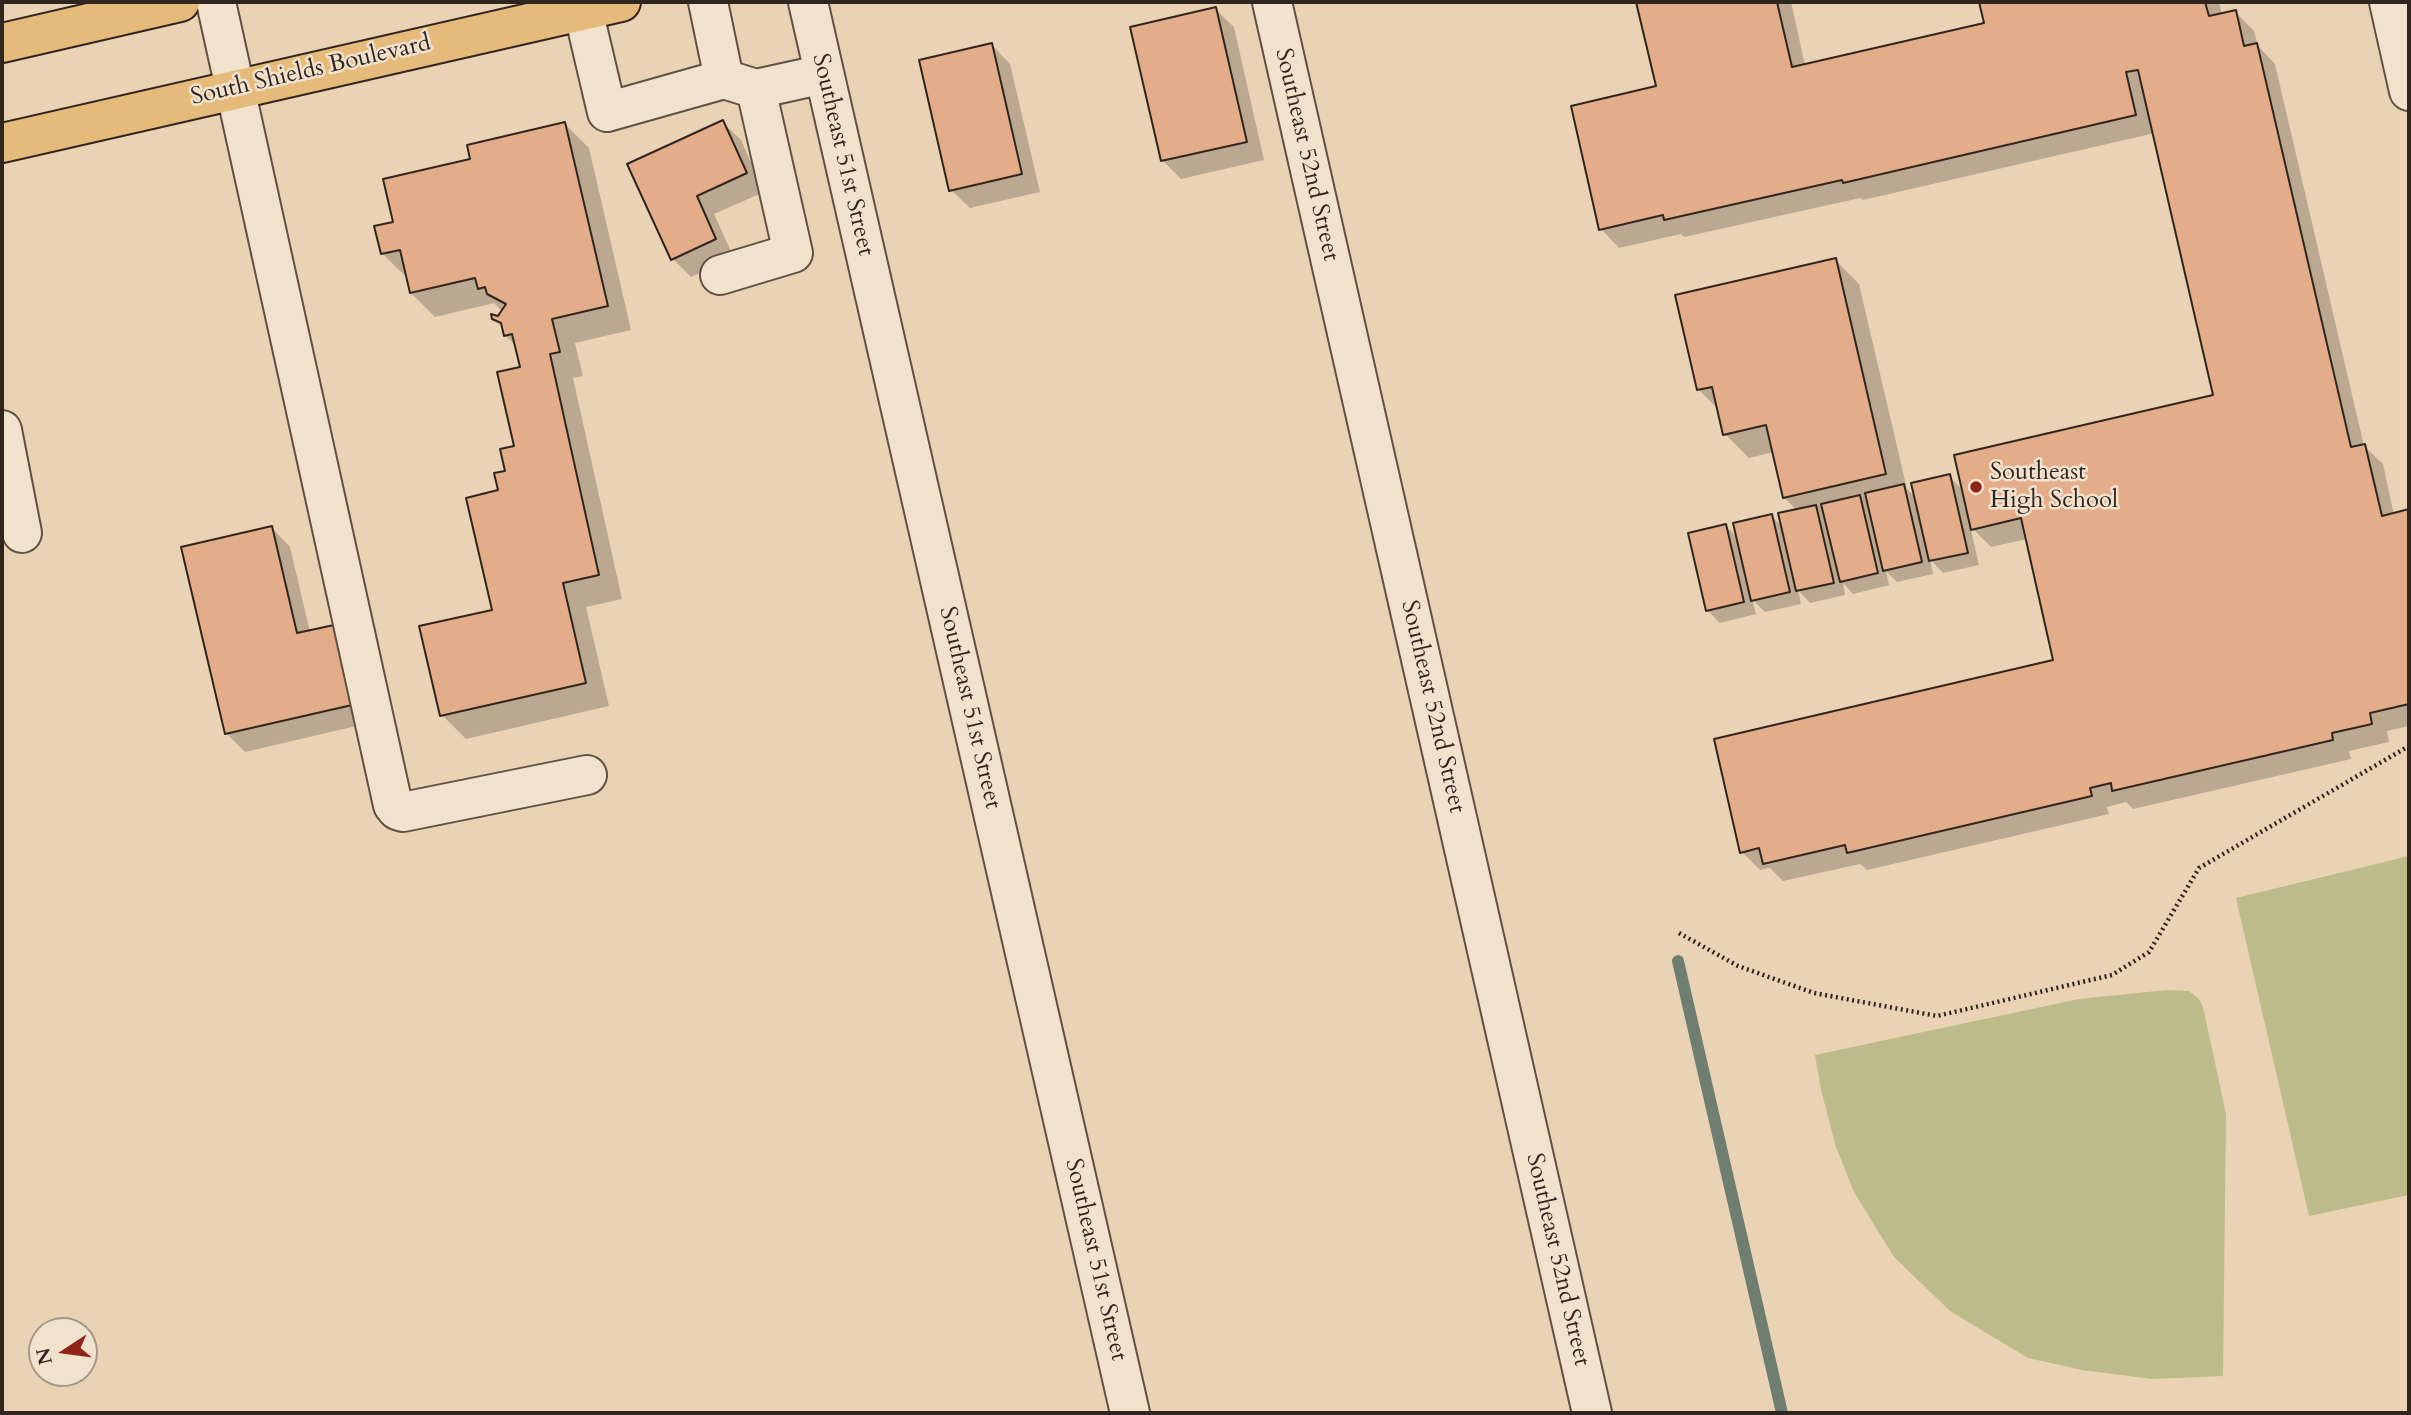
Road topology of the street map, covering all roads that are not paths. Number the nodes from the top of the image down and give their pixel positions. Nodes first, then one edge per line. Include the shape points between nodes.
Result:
1 (180, 2) edge
2 (216, 2) edge
3 (621, 2) edge
4 (708, 2) edge
5 (808, 2) edge
6 (1272, 2) edge
7 (2389, 2) edge
8 (103, 10) edge
9 (583, 10) junction
10 (2, 43) edge
11 (824, 74) junction
12 (740, 84) junction
13 (237, 88) junction
14 (2409, 91) edge
15 (2, 142) edge
16 (720, 275) dead end
17 (2, 430) edge
18 (22, 533) dead end
19 (587, 775) dead end
20 (1130, 1413) edge
21 (1592, 1413) edge

1 - 8 main road
2 - 13 street
3 - 9 main road, South Shields Boulevard
4 - 12 street
5 - 11 street, Southeast 51st Street
6 - 21 street, Southeast 52nd Street
7 - 14 street
8 - 10 main road
9 - 12 street via 607,112
9 - 13 main road, South Shields Boulevard
11 - 12 street
11 - 20 street, Southeast 51st Street
12 - 16 street via 793,253
13 - 15 main road, South Shields Boulevard
13 - 19 street via 393,805 404,812
17 - 18 street

